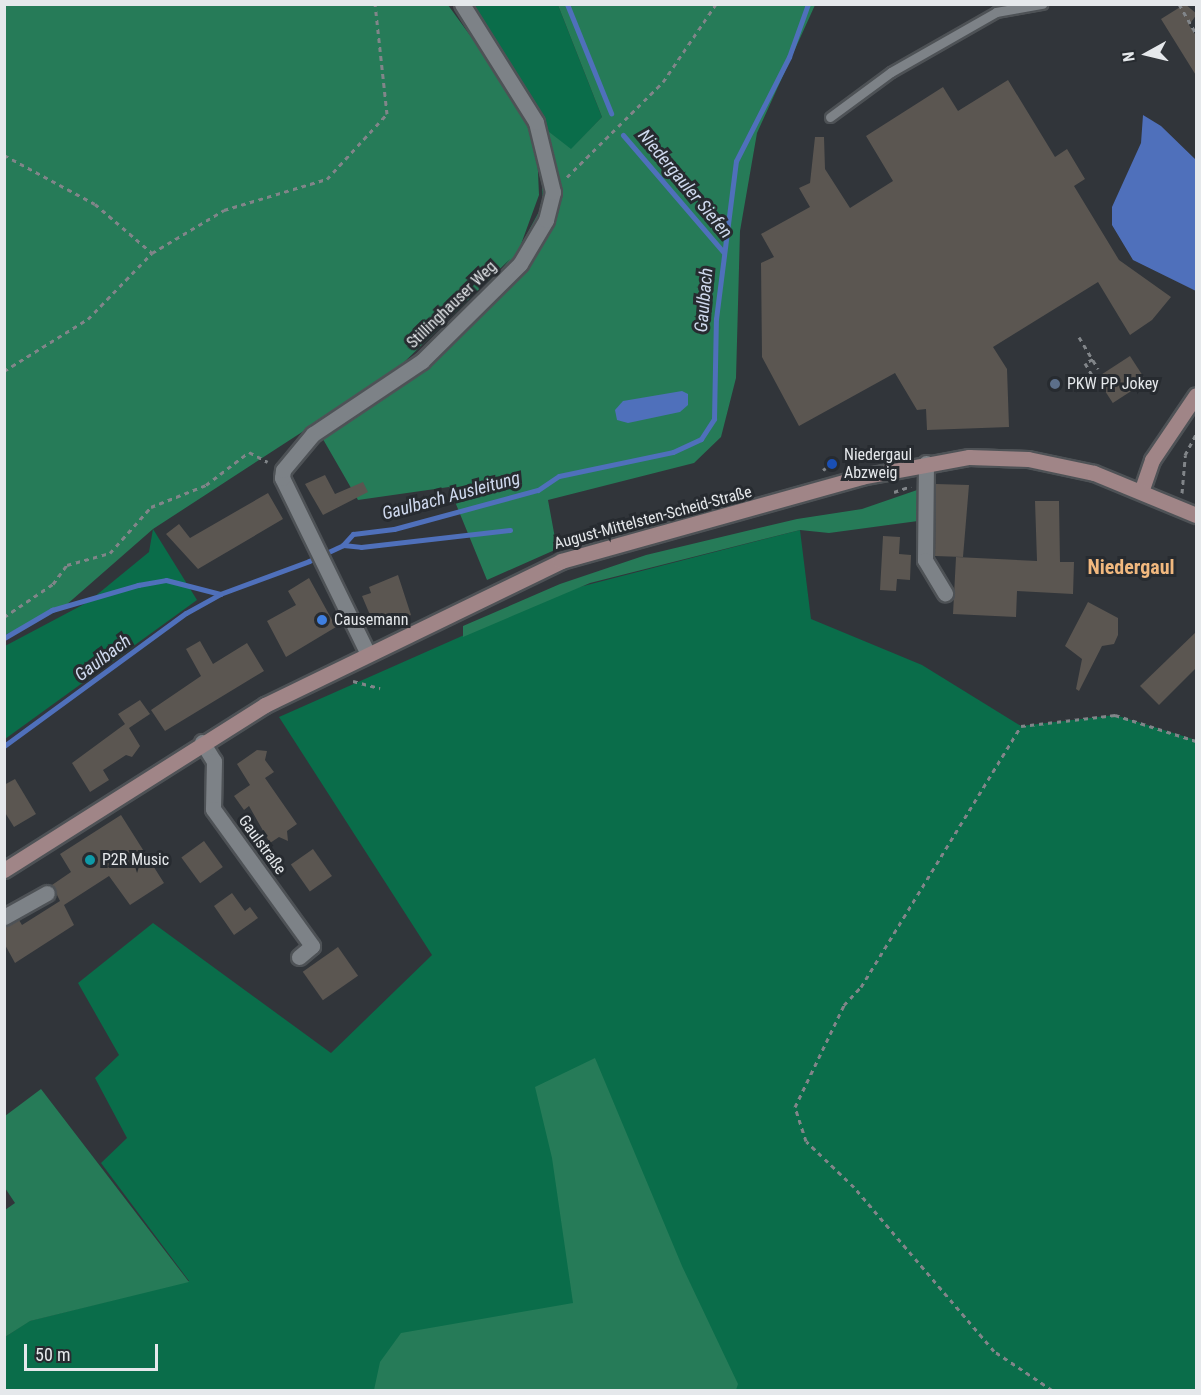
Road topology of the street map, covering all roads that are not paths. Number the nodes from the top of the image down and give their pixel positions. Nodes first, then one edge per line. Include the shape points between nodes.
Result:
1 (462, 4) edge
2 (1042, 4) edge
3 (830, 117) dead end
4 (1197, 395) edge
5 (926, 463) junction
6 (1142, 489) junction
7 (1197, 515) edge
8 (945, 593) dead end
9 (367, 652) junction
10 (202, 742) junction
11 (4, 870) edge
12 (47, 893) dead end
13 (4, 917) edge
14 (299, 957) dead end

1 - 9 street, Stillinghauser Weg via 536,122 553,192 546,220 520,264 422,361 313,434 283,470 282,478
2 - 3 lane via 996,12 891,72
4 - 6 main road via 1152,460
5 - 6 main road, August-Mittelsten-Scheid-Straße via 969,458 1028,459 1094,473
5 - 8 street via 925,561
5 - 9 main road, August-Mittelsten-Scheid-Straße via 561,561
6 - 7 main road, August-Mittelsten-Scheid-Straße
9 - 10 main road
10 - 11 main road
10 - 14 street, Gaulstraße via 214,761 213,809 312,946
12 - 13 street

